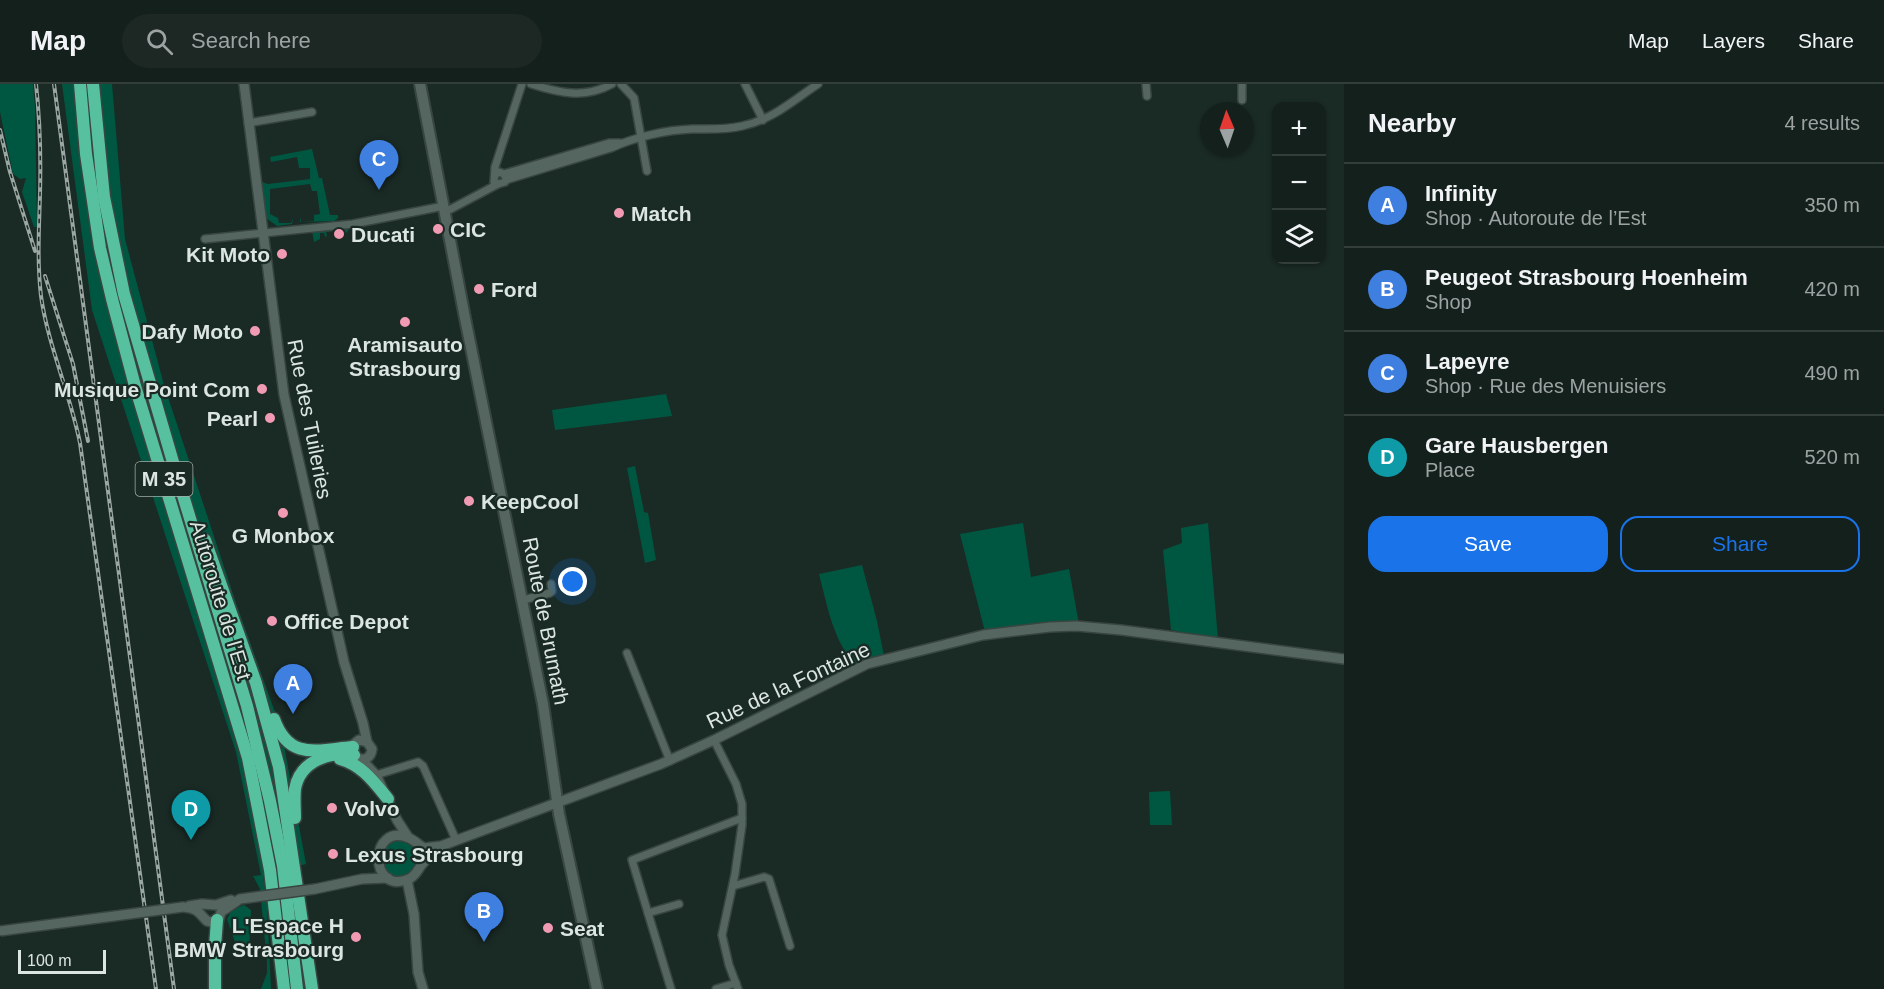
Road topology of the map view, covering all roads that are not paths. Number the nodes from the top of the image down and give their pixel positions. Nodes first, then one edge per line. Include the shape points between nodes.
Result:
1 (80, 84) edge
2 (93, 84) edge
3 (244, 84) edge
4 (420, 84) edge
5 (522, 84) edge
6 (531, 84) edge
7 (612, 84) edge
8 (621, 84) edge
9 (745, 84) edge
10 (818, 84) edge
11 (1146, 84) edge
12 (1242, 84) edge
13 (1147, 96) dead end
14 (1242, 100) dead end
15 (312, 112) dead end
16 (763, 120) junction
17 (249, 123) junction
18 (641, 138) junction
19 (647, 171) dead end
20 (500, 176) junction
21 (480, 194) junction
22 (444, 209) junction
23 (262, 232) junction
24 (205, 239) dead end
25 (191, 520) junction
26 (551, 584) dead end
27 (523, 600) junction
28 (627, 653) dead end
29 (1344, 659) edge
30 (250, 665) junction
31 (360, 717) junction
32 (714, 740) junction
33 (368, 742) junction
34 (356, 751) junction
35 (371, 754) junction
36 (321, 757) junction
37 (670, 761) junction
38 (375, 772) junction
39 (388, 800) junction
40 (557, 802) junction
41 (742, 818) junction
42 (397, 820) junction
43 (408, 837) junction
44 (391, 838) junction
45 (456, 840) junction
46 (417, 844) junction
47 (441, 846) junction
48 (378, 861) junction
49 (295, 864) junction
50 (422, 864) junction
51 (388, 878) junction
52 (362, 879) junction
53 (407, 880) junction
54 (733, 886) junction
55 (679, 904) dead end
56 (183, 907) junction
57 (215, 910) junction
58 (648, 913) junction
59 (202, 914) junction
60 (0, 931) edge
61 (790, 946) dead end
62 (280, 951) junction
63 (737, 986) edge
64 (215, 989) edge
65 (275, 989) edge
66 (284, 989) edge
67 (297, 989) edge
68 (312, 989) edge
69 (423, 989) edge
70 (597, 989) edge
71 (671, 989) edge
72 (716, 989) edge

1 - 62 highway, Autoroute de l’Est / M 35 via 90,187 109,289 248,758
2 - 25 highway, Autoroute de l’Est / M 35 via 113,245 142,359
3 - 17 street, Rue des Tuileries
4 - 22 main road, Route de Brumath
5 - 20 street via 495,164
6 - 7 street via 579,94
8 - 18 street via 634,98
9 - 16 street
10 - 16 street
11 - 13 street
12 - 14 street
15 - 17 street
16 - 18 street via 727,129 674,130
17 - 23 street, Rue des Tuileries
18 - 19 street
18 - 20 street
20 - 21 street
20 - 21 street via 503,184
21 - 22 street
22 - 23 street via 353,224
22 - 27 main road, Route de Brumath
23 - 24 street
23 - 31 street, Rue des Tuileries via 284,395 322,572
25 - 30 highway via 202,532
25 - 67 highway, Autoroute de l’Est / M 35 via 247,706 270,801 288,905
26 - 27 street via 550,593
27 - 40 main road, Route de Brumath via 546,718
28 - 37 street
29 - 32 street, Rue de la Fontaine via 1076,626 1013,630 867,663
30 - 34 highway via 277,729 288,743 299,749
30 - 49 highway via 271,731
31 - 33 street, Rue des Tuileries
31 - 34 street, Rue des Tuileries
32 - 37 street, Rue de la Fontaine
32 - 41 street via 739,790
33 - 34 street via 362,740
33 - 35 street, Rue des Tuileries
34 - 35 street via 367,758
34 - 36 highway
34 - 38 street, Rue des Tuileries
35 - 38 street, Rue des Tuileries
36 - 39 highway via 357,766
36 - 49 highway via 304,770 296,784
37 - 40 street, Rue de la Fontaine
38 - 39 street, Rue des Tuileries
38 - 45 street via 418,762 423,766
39 - 42 street, Rue des Tuileries
40 - 45 street, Rue de la Fontaine
40 - 70 main road, Route de Brumath
41 - 54 street
41 - 58 street via 632,860
42 - 43 street, Rue des Tuileries
42 - 44 street
43 - 44 street
43 - 46 street
44 - 48 street via 380,849
45 - 47 street, Rue de la Fontaine
46 - 47 street, Rue de la Fontaine via 424,848
46 - 50 street
47 - 50 street, Rue de la Fontaine
48 - 51 street
48 - 52 street
49 - 68 highway
50 - 53 street, Rue de la Fontaine
51 - 52 street
51 - 53 street
52 - 57 street, bridge via 315,890 240,899
53 - 69 street
54 - 61 street via 769,879
54 - 63 street via 722,935
55 - 58 street
56 - 57 street
56 - 59 street
56 - 60 street, bridge
57 - 59 street via 203,909
57 - 59 street via 212,922
57 - 64 highway
58 - 71 street
62 - 65 highway via 274,967
62 - 66 highway, Autoroute de l’Est / M 35
63 - 72 street

